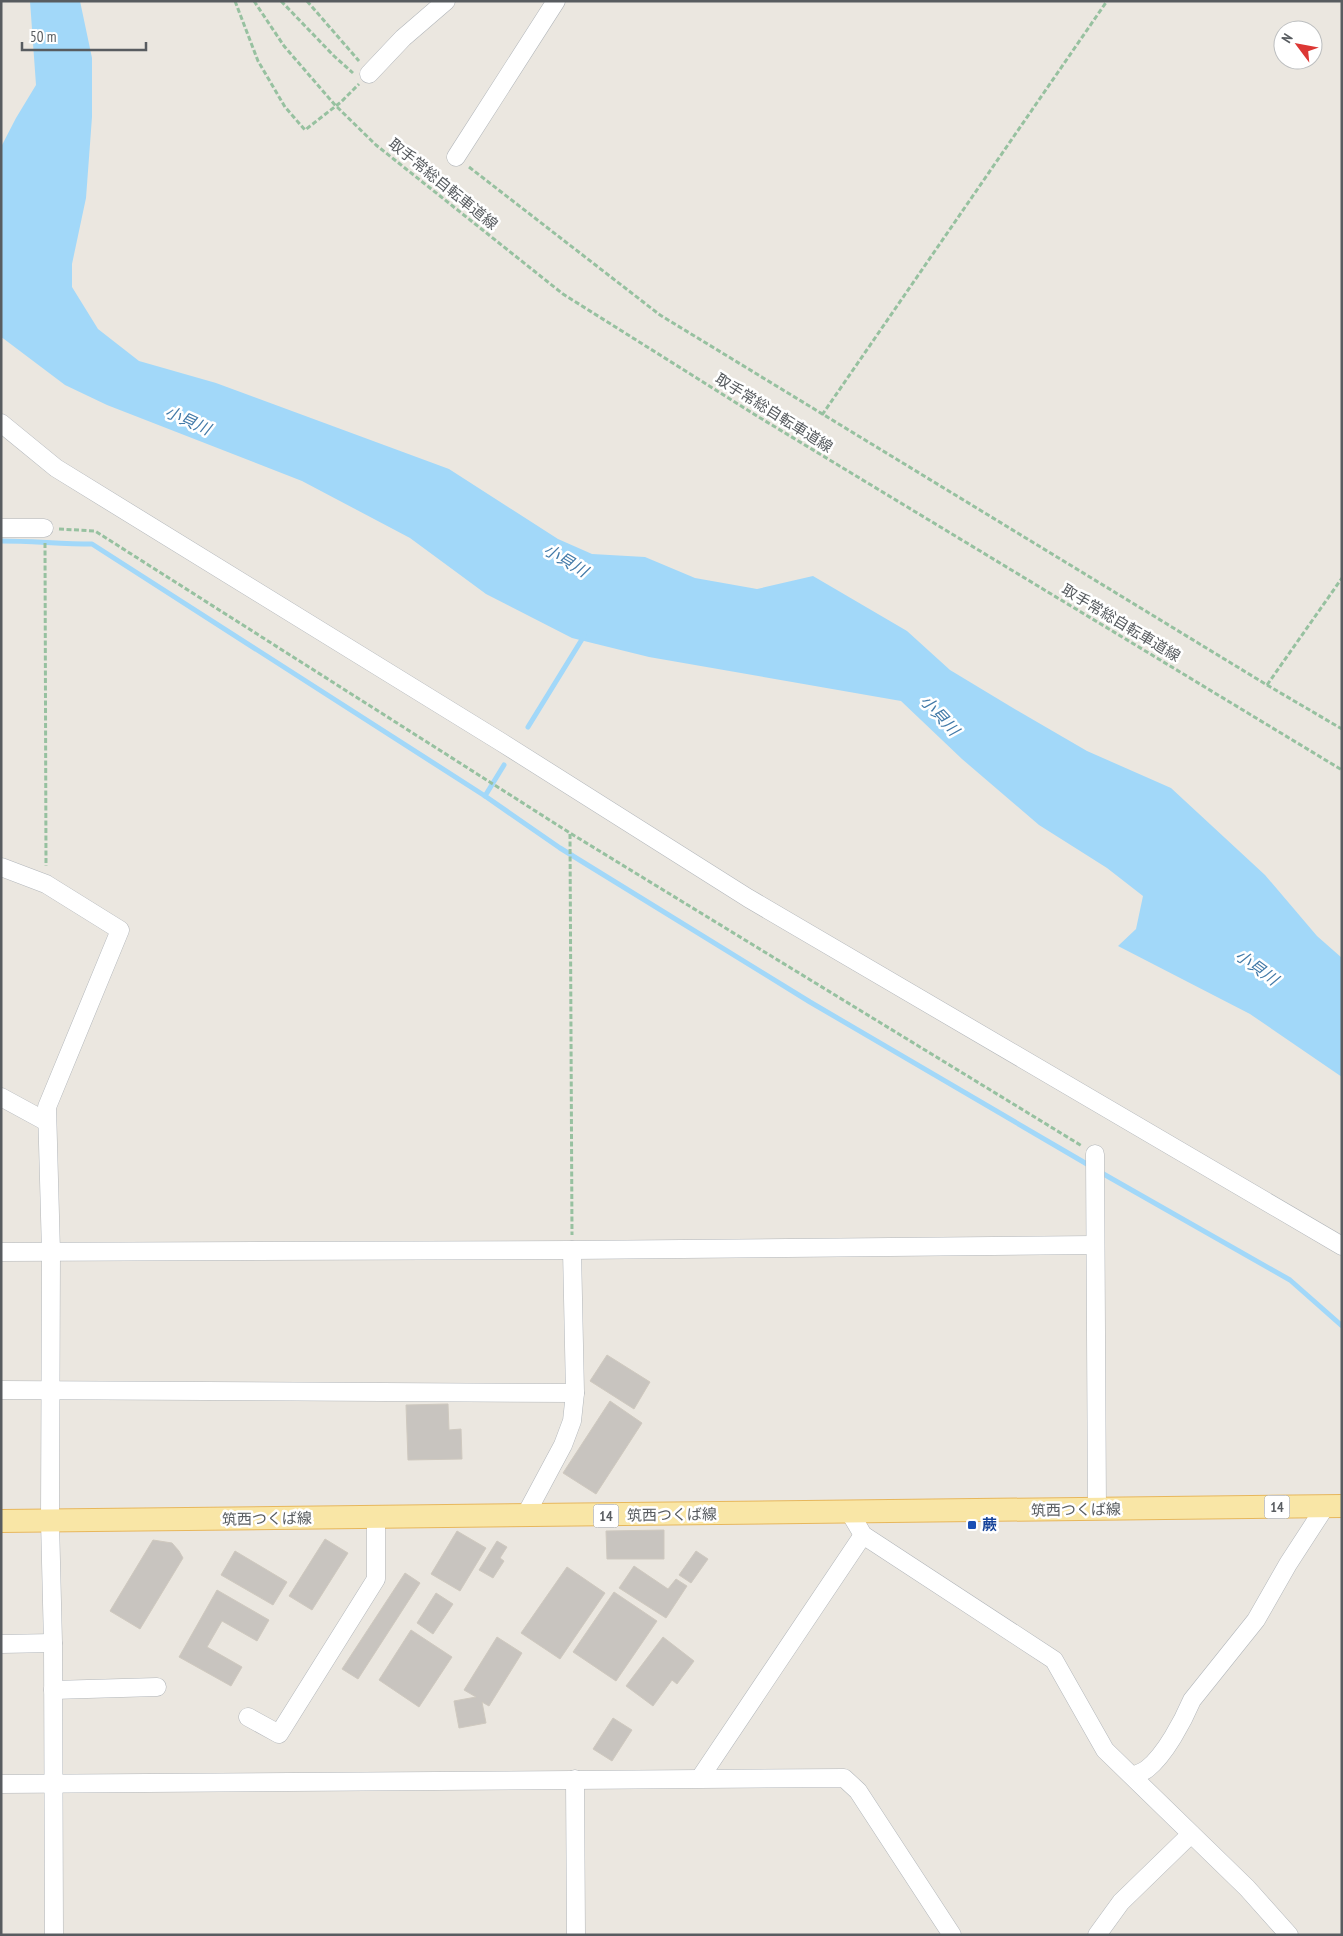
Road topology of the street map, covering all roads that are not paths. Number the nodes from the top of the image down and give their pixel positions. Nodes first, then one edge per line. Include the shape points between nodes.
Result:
1 (446, 1) edge
2 (556, 1) edge
3 (366, 77) road end
4 (456, 157) road end
5 (1, 423) edge
6 (1, 528) edge
7 (44, 528) road end
8 (1, 868) edge
9 (1, 1097) edge
10 (47, 1122) junction
11 (1095, 1164) road end
12 (1094, 1245) junction
13 (1342, 1246) edge
14 (572, 1250) junction
15 (1, 1252) edge
16 (51, 1252) junction
17 (1, 1390) edge
18 (50, 1390) junction
19 (575, 1393) junction
20 (1333, 1507) edge
21 (1097, 1510) junction
22 (850, 1513) junction
23 (526, 1516) junction
24 (376, 1518) junction
25 (1, 1521) edge
26 (50, 1521) junction
27 (863, 1535) junction
28 (53, 1643) junction
29 (1, 1644) edge
30 (157, 1688) dead end
31 (53, 1690) junction
32 (248, 1716) dead end
33 (1133, 1776) junction
34 (700, 1778) junction
35 (575, 1779) junction
36 (53, 1783) junction
37 (1, 1784) edge
38 (1191, 1834) junction
39 (54, 1935) edge
40 (576, 1935) edge
41 (952, 1935) edge
42 (1097, 1935) edge
43 (1290, 1935) edge

1 - 3 street via 403,38
2 - 4 street
5 - 13 street via 56,468 748,898
6 - 7 street
8 - 10 street via 46,884 120,930 47,1108
9 - 10 street
10 - 16 street
11 - 12 street
12 - 14 street
12 - 21 street
14 - 16 street
14 - 19 street
15 - 16 street
16 - 18 street
17 - 18 street
18 - 19 street
18 - 26 street
19 - 23 street via 572,1421 563,1445
20 - 21 main road, 筑西つくば線 / 14
20 - 33 street via 1288,1564 1256,1620 1192,1700 1162,1754
21 - 22 main road, 筑西つくば線 / 14
22 - 23 main road, 筑西つくば線 / 14
22 - 27 street
23 - 24 main road, 筑西つくば線 / 14
24 - 26 main road, 筑西つくば線 / 14
24 - 32 street via 376,1579 279,1734
25 - 26 main road, 筑西つくば線 / 14
26 - 28 street
27 - 33 street via 1054,1660 1105,1750
27 - 34 street
28 - 29 street
28 - 31 street
30 - 31 street
31 - 36 street
33 - 38 street
34 - 35 street
34 - 41 street via 844,1778 858,1790
35 - 36 street
35 - 40 street
36 - 37 street
36 - 39 street
38 - 42 street via 1121,1902
38 - 43 street

